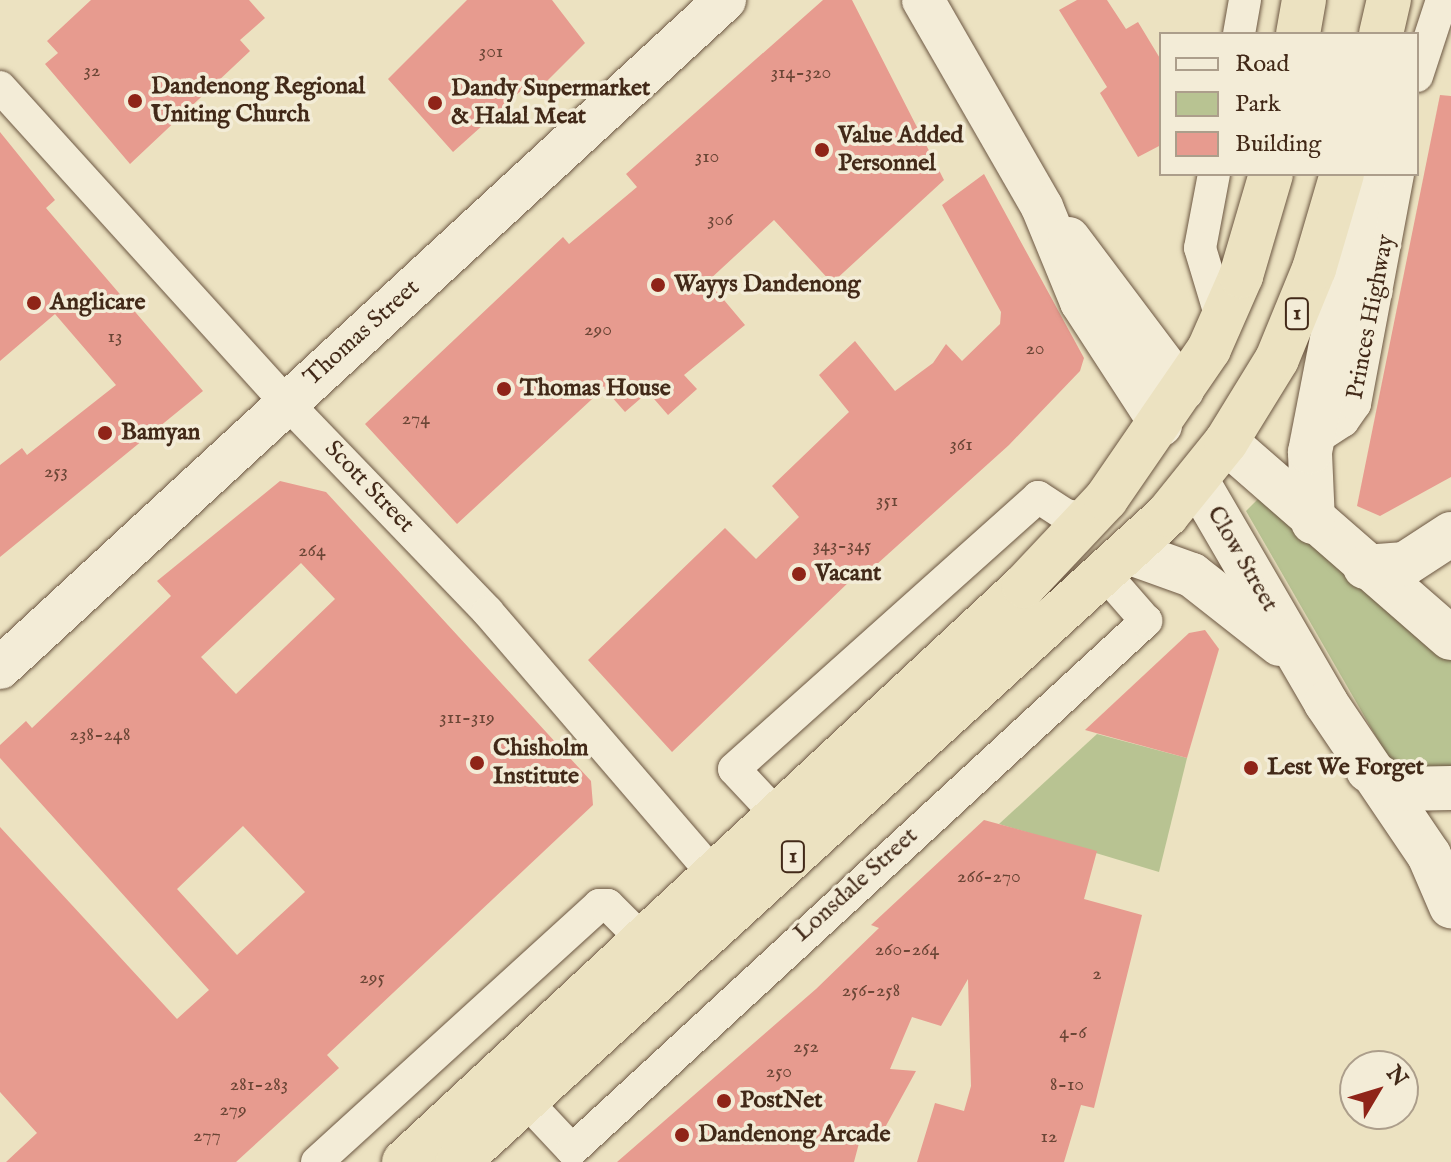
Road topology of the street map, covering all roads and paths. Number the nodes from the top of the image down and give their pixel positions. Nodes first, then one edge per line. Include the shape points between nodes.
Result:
1 (725, 0) edge
2 (923, 0) edge
3 (1245, 0) edge
4 (1304, 0) edge
5 (1389, 0) edge
6 (1442, 0) edge
7 (1239, 32) edge
8 (1298, 32) edge
9 (1381, 32) edge
10 (1419, 70) edge
11 (5, 97) edge
12 (1214, 176) edge
13 (1270, 176) edge
14 (1341, 176) edge
15 (1364, 176) edge
16 (1398, 176) edge
17 (1222, 321) junction
18 (286, 402) junction
19 (1172, 408) junction
20 (1312, 441) junction
21 (1226, 442) junction
22 (1197, 481) junction
23 (1089, 519) junction
24 (1313, 522) junction
25 (1451, 534) edge
26 (1116, 563) junction
27 (1365, 567) junction
28 (1451, 638) edge
29 (1300, 661) junction
30 (0, 668) edge
31 (1368, 770) junction
32 (1451, 788) edge
33 (778, 816) junction
34 (714, 875) junction
35 (1451, 906) edge
36 (643, 940) junction
37 (526, 1101) junction
38 (317, 1162) edge
39 (404, 1162) edge
40 (458, 1162) edge

1 - 18 street, Thomas Street
2 - 19 street, Clow Street via 1042,207 1092,264
3 - 7 street
4 - 8 highway
5 - 9 highway
6 - 10 street
11 - 18 street, Scott Street
12 - 17 street via 1200,248
13 - 17 highway, 1
14 - 21 highway, 1 via 1290,332
15 - 20 main road
16 - 20 street, Princes Highway via 1355,404 1343,421
17 - 19 highway, 1
18 - 30 street, Thomas Street
18 - 34 street, Scott Street via 488,612
19 - 21 highway, Clow Street
19 - 22 highway, Clow Street
19 - 23 highway, 1
20 - 24 main road
21 - 22 highway, 1
21 - 24 main road, Clow Street
22 - 26 highway, 1
22 - 29 main road, Clow Street
23 - 33 highway, 1
23 - 33 street via 1072,517 1038,497 734,769
24 - 27 main road, Clow Street
25 - 27 main road via 1405,564
26 - 29 main road via 1192,575
26 - 37 highway, 1
26 - 37 street, Lonsdale Street via 1146,621 572,1150
27 - 28 main road, Clow Street
29 - 31 main road, Clow Street
31 - 32 main road via 1399,789
31 - 35 main road, Clow Street via 1429,855
33 - 34 highway, 1
34 - 36 highway, 1
36 - 38 street via 608,905 599,905
36 - 39 highway, 1
37 - 40 highway, 1

